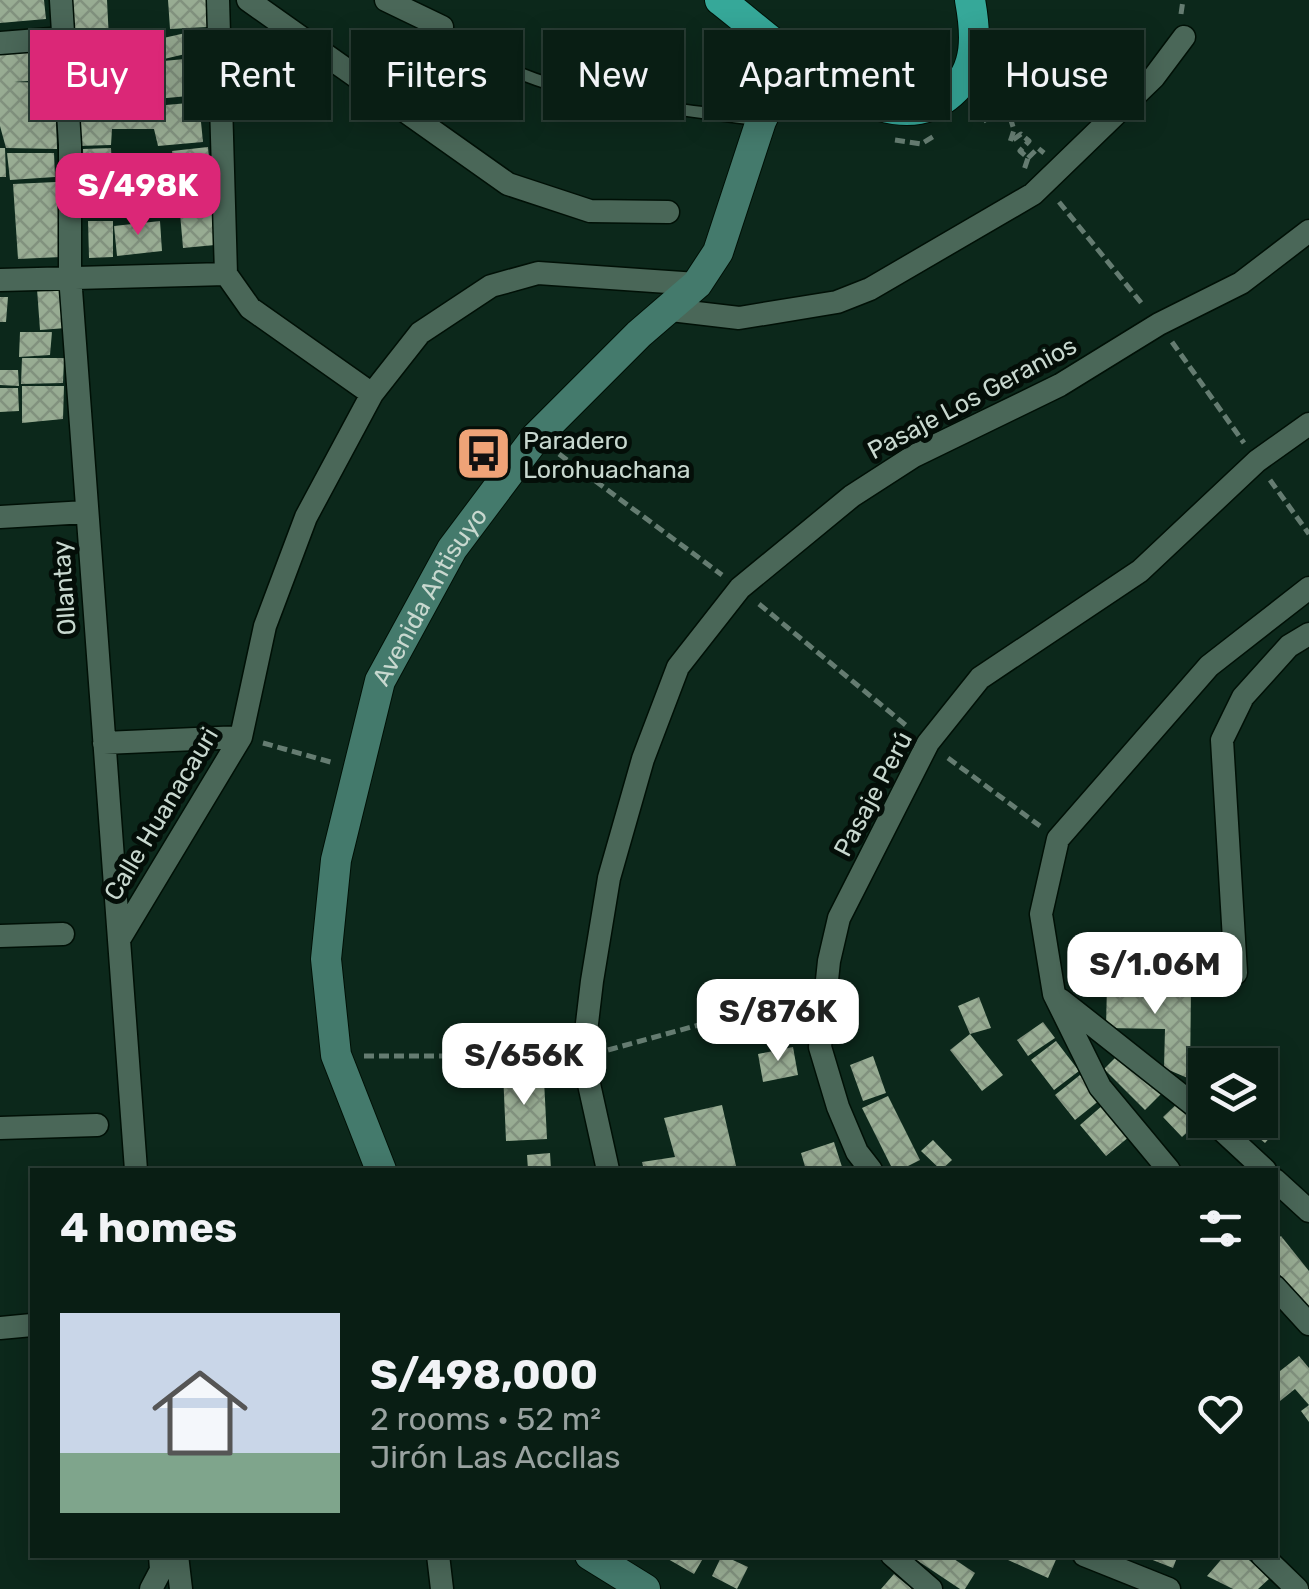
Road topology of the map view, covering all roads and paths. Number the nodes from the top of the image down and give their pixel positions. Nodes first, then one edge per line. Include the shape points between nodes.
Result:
1 (61, 0) edge
2 (218, 0) edge
3 (248, 0) edge
4 (386, 0) edge
5 (720, 0) edge
6 (970, 0) edge
7 (442, 27) joint
8 (62, 30) edge
9 (761, 30) edge
10 (1184, 37) dead end
11 (30, 41) edge
12 (0, 43) edge
13 (950, 94) edge
14 (68, 120) edge
15 (1010, 120) edge
16 (761, 121) joint
17 (1039, 189) junction
18 (668, 212) dead end
19 (1309, 230) edge
20 (226, 274) junction
21 (70, 276) junction
22 (0, 280) edge
23 (696, 284) junction
24 (671, 310) junction
25 (1159, 324) junction
26 (372, 394) junction
27 (1309, 424) edge
28 (536, 437) junction
29 (1257, 461) junction
30 (86, 512) junction
31 (0, 518) edge
32 (1309, 534) edge
33 (740, 588) junction
34 (1309, 588) edge
35 (1309, 634) edge
36 (241, 737) junction
37 (104, 743) junction
38 (928, 743) junction
39 (361, 770) junction
40 (1058, 839) junction
41 (63, 934) dead end
42 (0, 936) edge
43 (120, 938) junction
44 (1236, 972) dead end
45 (826, 990) junction
46 (1054, 994) junction
47 (336, 1055) junction
48 (582, 1057) junction
49 (1188, 1100) edge
50 (97, 1125) dead end
51 (0, 1128) edge
52 (1230, 1138) edge
53 (136, 1168) edge
54 (380, 1168) edge
55 (608, 1168) edge
56 (870, 1168) edge
57 (1167, 1168) edge
58 (1263, 1168) edge
59 (1278, 1183) edge
60 (1309, 1211) edge
61 (1278, 1290) edge
62 (1309, 1324) edge
63 (30, 1325) edge
64 (0, 1328) edge
65 (438, 1558) edge
66 (595, 1558) edge
67 (895, 1558) edge
68 (1092, 1558) edge
69 (1265, 1558) edge
70 (162, 1567) edge
71 (181, 1589) edge
72 (442, 1589) edge
73 (645, 1589) edge
74 (931, 1589) edge
75 (1169, 1589) edge
76 (1297, 1589) edge

1 - 8 street, Ollantay
2 - 20 street
3 - 18 street via 508,184 590,211
4 - 7 street
5 - 9 highway
6 - 13 highway via 974,53
7 - 16 lane via 468,49 541,81 618,102
10 - 17 street via 1154,76
11 - 12 street
14 - 21 street, Ollantay
15 - 17 path via 1012,144 1021,134 1029,141 1020,151 1028,158 1022,166
16 - 23 street, Avenida Antisuyo via 718,252
17 - 24 street via 838,302 739,318
17 - 25 path
19 - 25 street, Pasaje Los Geranios via 1241,284
20 - 21 street
20 - 26 street via 250,308
21 - 22 street
21 - 30 street, Ollantay
23 - 24 street, Avenida Antisuyo
23 - 26 street, Calle Huanacauri via 538,273 491,286 420,332
24 - 28 street, Avenida Antisuyo
25 - 29 path
25 - 33 street, Pasaje Los Geranios via 1060,385 914,456 839,506
26 - 36 street, Calle Huanacauri via 306,516 264,626
27 - 29 street, Pasaje Perú
28 - 33 path
28 - 39 street, Avenida Antisuyo via 452,549 380,682
29 - 32 path
29 - 38 street, Pasaje Perú via 1140,571 980,678
30 - 31 street
30 - 37 street, Ollantay
33 - 38 path
33 - 48 street, Pasaje Los Geranios via 678,667 642,759 610,878
34 - 40 street via 1209,666
35 - 44 street via 1289,646 1244,697 1222,740
36 - 37 street
36 - 39 path
36 - 43 street, Calle Huanacauri
37 - 43 street, Ollantay
38 - 40 path
38 - 45 street, Pasaje Perú via 840,918
39 - 47 street, Avenida Antisuyo via 336,860 326,959
40 - 46 street via 1041,914
41 - 42 street
43 - 53 street, Ollantay
45 - 48 path
45 - 56 street, Pasaje Perú via 820,1047 838,1107
46 - 49 street
46 - 57 street via 1100,1087
47 - 48 path
47 - 54 street, Avenida Antisuyo
48 - 55 street, Pasaje Los Geranios
50 - 51 street
52 - 58 street
59 - 60 street
61 - 62 street
63 - 64 street
65 - 72 street
66 - 73 street
67 - 74 street
68 - 75 street
69 - 76 street
70 - 71 street

